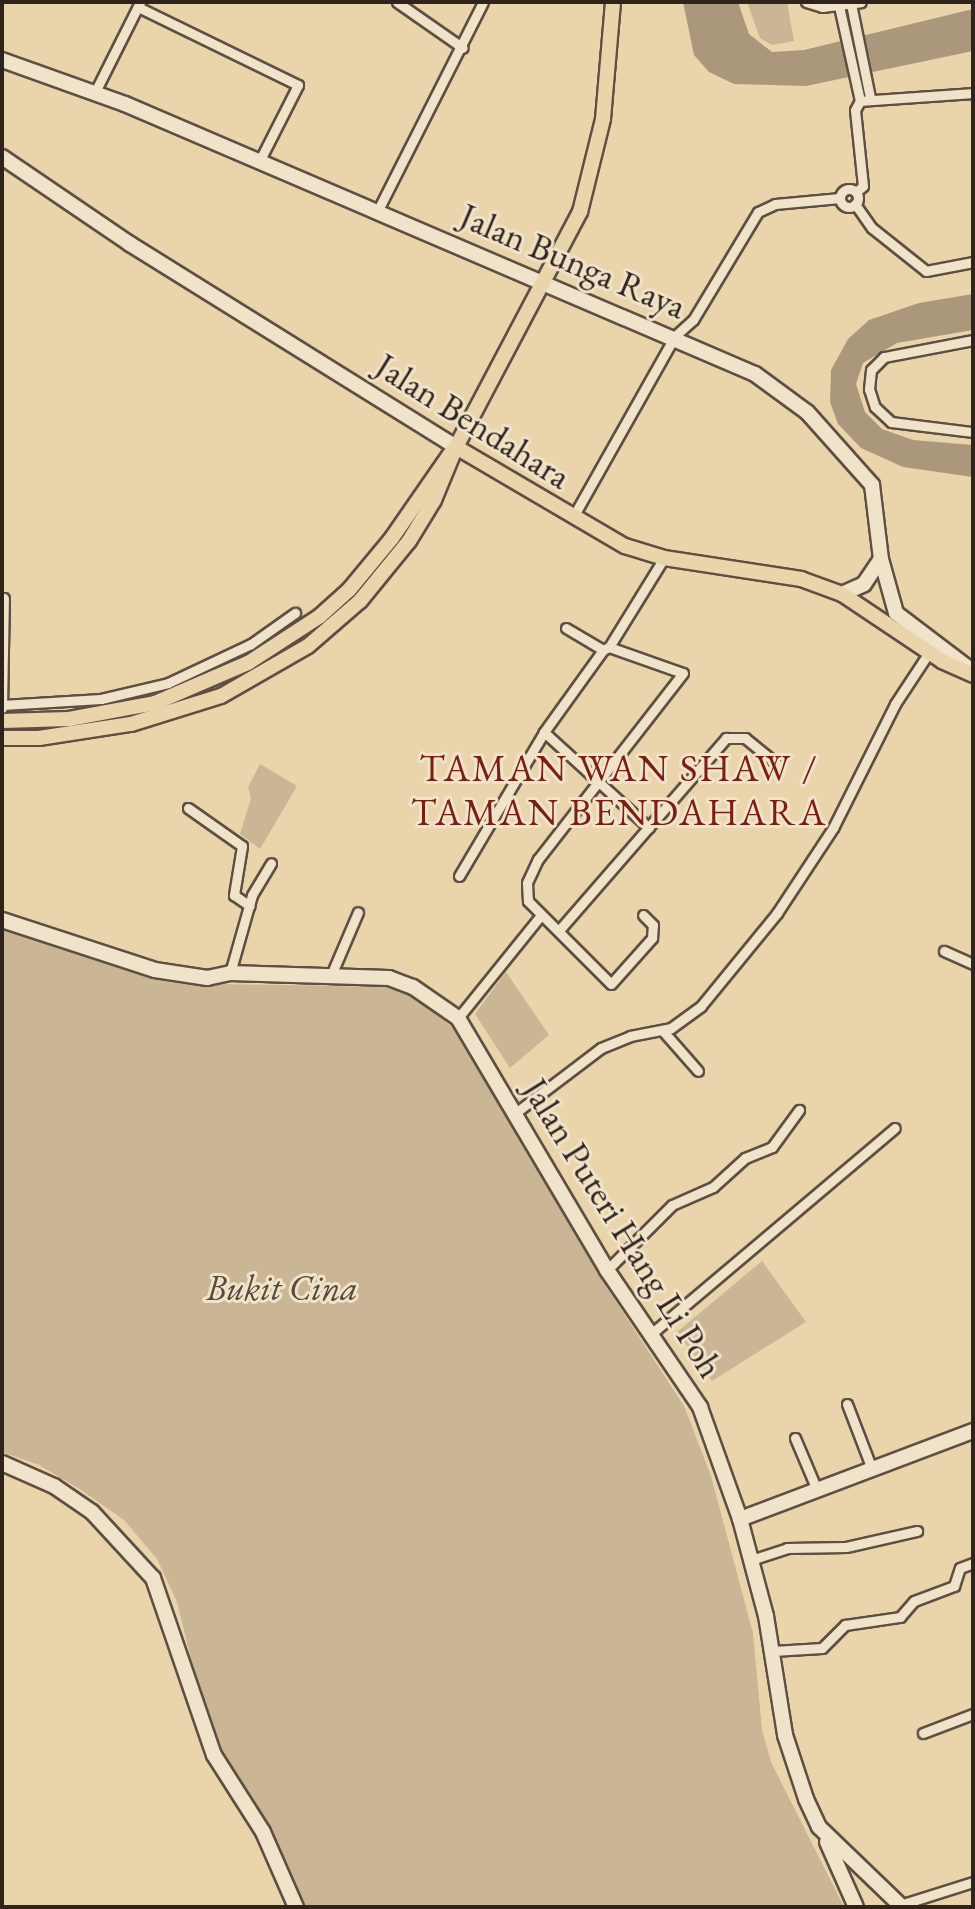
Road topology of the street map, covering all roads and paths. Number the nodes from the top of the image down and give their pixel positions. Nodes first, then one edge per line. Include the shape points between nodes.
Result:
1 (397, 2) edge
2 (483, 2) edge
3 (613, 2) edge
4 (806, 2) edge
5 (856, 3) edge
6 (139, 5) edge
7 (839, 6) junction
8 (463, 48) junction
9 (2, 60) edge
10 (95, 92) junction
11 (973, 93) edge
12 (870, 97) junction
13 (860, 101) junction
14 (2, 157) edge
15 (259, 162) junction
16 (856, 192) junction
17 (840, 198) junction
18 (855, 204) junction
19 (378, 210) junction
20 (973, 262) edge
21 (544, 281) junction
22 (693, 320) junction
23 (675, 336) junction
24 (973, 340) edge
25 (698, 347) junction
26 (973, 432) edge
27 (456, 447) junction
28 (573, 517) junction
29 (664, 558) junction
30 (881, 559) junction
31 (842, 594) junction
32 (4, 598) edge
33 (295, 613) dead end
34 (566, 628) dead end
35 (606, 649) junction
36 (935, 653) junction
37 (973, 674) edge
38 (2, 706) edge
39 (2, 721) edge
40 (544, 732) junction
41 (2, 738) edge
42 (776, 763) dead end
43 (597, 780) junction
44 (188, 808) dead end
45 (649, 828) junction
46 (271, 863) dead end
47 (459, 876) dead end
48 (250, 906) junction
49 (358, 912) dead end
50 (541, 915) junction
51 (643, 915) dead end
52 (2, 920) edge
53 (561, 928) junction
54 (944, 951) dead end
55 (973, 964) edge
56 (230, 973) junction
57 (332, 973) junction
58 (458, 1018) junction
59 (663, 1031) junction
60 (698, 1071) dead end
61 (799, 1110) dead end
62 (514, 1114) junction
63 (895, 1128) dead end
64 (607, 1270) junction
65 (651, 1334) junction
66 (847, 1404) dead end
67 (973, 1431) edge
68 (795, 1438) dead end
69 (2, 1463) edge
70 (872, 1469) junction
71 (817, 1490) junction
72 (740, 1519) junction
73 (917, 1531) dead end
74 (751, 1560) junction
75 (973, 1563) edge
76 (773, 1651) junction
77 (973, 1714) edge
78 (923, 1733) dead end
79 (819, 1827) junction
80 (973, 1882) edge
81 (904, 1906) edge
82 (296, 1907) edge
83 (856, 1907) edge

1 - 8 street
2 - 8 street
3 - 21 main road via 603,119 590,184
4 - 7 street
5 - 7 street
5 - 12 street
6 - 10 street
6 - 15 street via 298,85
7 - 13 street
8 - 19 street
9 - 10 main road, Jalan Bunga Raya
10 - 15 main road, Jalan Bunga Raya
11 - 12 street
12 - 13 street
13 - 16 street via 855,110 863,186
14 - 27 main road, Jalan Bendahara via 130,244
15 - 19 main road, Jalan Bunga Raya
16 - 17 street via 846,189
16 - 18 street
17 - 18 street via 845,206
17 - 22 street via 764,206
18 - 20 street via 872,228 926,271
19 - 21 main road, Jalan Bunga Raya
21 - 23 main road, Jalan Bunga Raya
21 - 27 main road
22 - 23 street
22 - 25 street
23 - 25 main road, Jalan Bunga Raya
23 - 28 street
24 - 26 street via 884,357 871,370 869,389 875,407 891,422
25 - 30 main road, Jalan Bunga Raya via 789,396 862,474 875,497
27 - 28 main road, Jalan Bendahara
27 - 39 main road via 349,590 320,616 248,663 155,703 69,719
27 - 41 main road via 446,478 409,541 360,601 277,667 221,696 159,718 39,738
28 - 29 main road, Jalan Bendahara via 625,546
29 - 31 main road, Jalan Bendahara via 801,579
29 - 35 street
30 - 31 main road via 864,584
30 - 36 main road, Jalan Bunga Raya via 896,613
31 - 36 main road, Jalan Bendahara
32 - 38 street
33 - 38 street via 251,644 168,683 101,699
34 - 35 street
35 - 40 street
35 - 43 street via 683,673
36 - 37 main road, Jalan Bendahara
36 - 59 street via 890,713 833,828 777,913 701,1006
40 - 43 street
40 - 47 street
42 - 45 street via 745,738 726,738
43 - 45 street
43 - 50 street via 538,859 527,883 528,901
44 - 48 street via 242,846 234,895
45 - 53 street
46 - 48 street
48 - 56 street
49 - 57 street
50 - 53 street
50 - 58 street
51 - 53 street via 653,925 652,938 615,984 595,972
52 - 56 main road, Jalan Puteri Hang Li Poh via 155,970 207,978
54 - 55 street
56 - 57 main road, Jalan Puteri Hang Li Poh
57 - 58 main road, Jalan Puteri Hang Li Poh via 389,978 413,987
58 - 62 main road, Jalan Puteri Hang Li Poh
59 - 60 street
59 - 62 street via 601,1048
61 - 64 street via 772,1147 745,1158 713,1187 672,1205
62 - 64 main road, Jalan Puteri Hang Li Poh
63 - 65 street
64 - 65 main road, Jalan Puteri Hang Li Poh
65 - 72 main road, Jalan Puteri Hang Li Poh via 700,1407
66 - 70 street
67 - 70 main road
68 - 71 street
69 - 82 main road via 54,1486 92,1512 153,1578 214,1755 263,1832
70 - 71 main road
71 - 72 main road
72 - 74 main road, Jalan Puteri Hang Li Poh
73 - 74 street via 846,1547 787,1548
74 - 76 main road, Jalan Puteri Hang Li Poh
75 - 76 street via 960,1568 954,1586 914,1601 900,1617 845,1625 822,1648
76 - 79 main road, Jalan Puteri Hang Li Poh via 791,1760
77 - 78 street
79 - 81 main road, Jalan Puteri Hang Li Poh
79 - 83 main road
80 - 81 street via 925,1893

